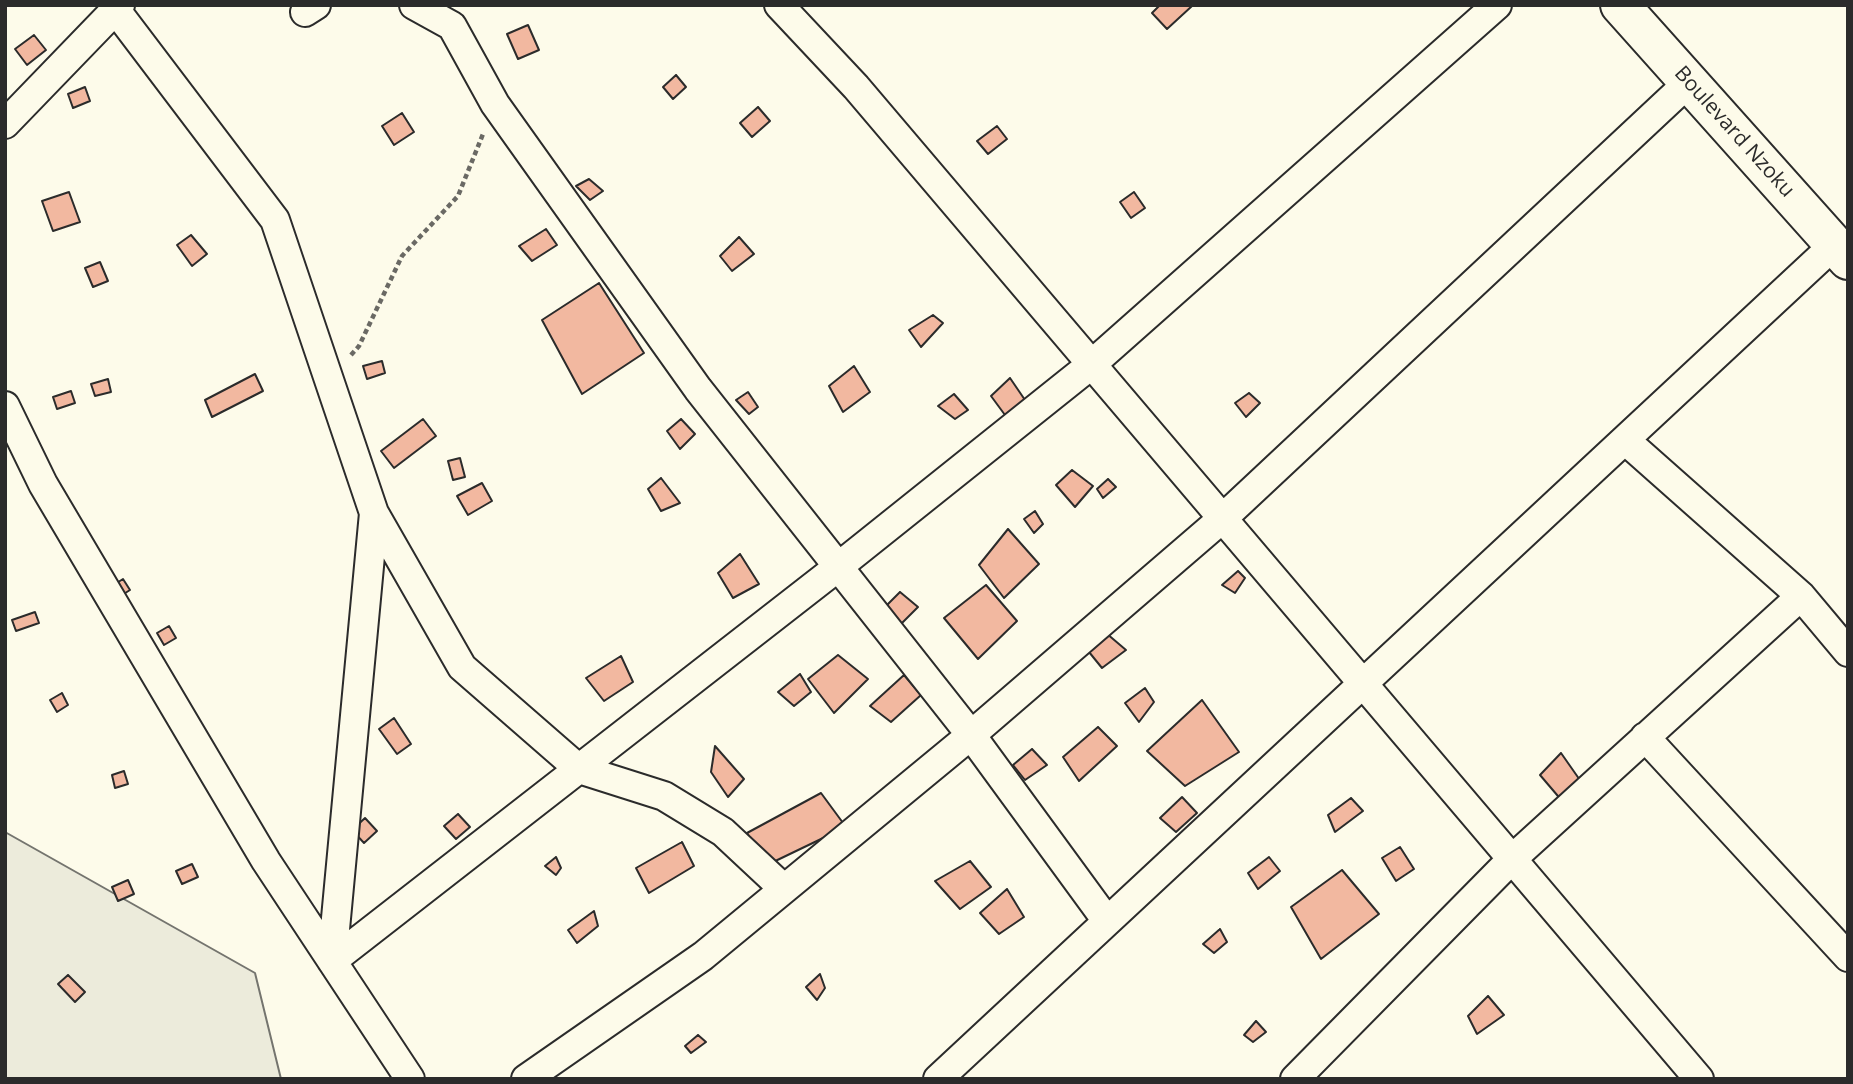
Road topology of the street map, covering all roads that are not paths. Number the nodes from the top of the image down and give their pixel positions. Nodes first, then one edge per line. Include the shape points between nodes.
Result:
1 (414, 5) edge
2 (779, 5) edge
3 (1497, 5) edge
4 (1620, 5) edge
5 (115, 7) edge
6 (1689, 82) junction
7 (5, 124) edge
8 (1841, 252) edge
9 (1092, 365) junction
10 (5, 407) edge
11 (1625, 440) junction
12 (374, 513) junction
13 (1223, 518) junction
14 (838, 566) junction
15 (1801, 596) junction
16 (1848, 652) edge
17 (1364, 684) junction
18 (971, 735) junction
19 (1645, 737) junction
20 (579, 769) junction
21 (1512, 859) junction
22 (785, 889) junction
23 (1107, 921) junction
24 (1848, 957) edge
25 (332, 961) junction
26 (1683, 1073) edge
27 (410, 1079) edge
28 (526, 1079) edge
29 (938, 1079) edge
30 (1295, 1079) edge

1 - 14 street via 452,26 495,104 698,389
2 - 9 street via 856,87
3 - 9 street
4 - 6 street, Boulevard Nzoku
5 - 7 street
5 - 12 street via 275,220
6 - 8 street, Boulevard Nzoku
6 - 13 street
8 - 11 street
9 - 13 street
9 - 14 street
10 - 25 street via 43,484 266,861
11 - 15 street
11 - 17 street
12 - 20 street via 462,667
12 - 25 street
13 - 17 street
13 - 18 street
14 - 18 street
14 - 20 street
15 - 16 street
15 - 19 street
17 - 21 street
17 - 23 street
18 - 22 street
18 - 23 street
19 - 21 street
19 - 24 street
20 - 22 street via 664,796 723,832
20 - 25 street
21 - 26 street
21 - 30 street
22 - 28 street via 703,956
23 - 29 street
25 - 27 street

